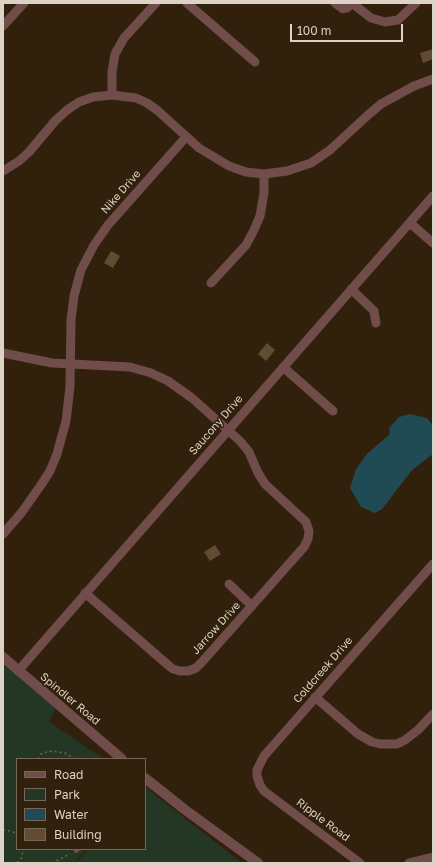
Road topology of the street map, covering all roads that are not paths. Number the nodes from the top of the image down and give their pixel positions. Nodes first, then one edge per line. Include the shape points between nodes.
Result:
1 (24, 3) edge
2 (156, 3) edge
3 (187, 3) edge
4 (335, 3) edge
5 (352, 3) edge
6 (416, 3) edge
7 (3, 26) edge
8 (255, 62) dead end
9 (433, 79) edge
10 (112, 94) junction
11 (186, 137) junction
12 (3, 171) edge
13 (264, 174) junction
14 (433, 196) edge
15 (410, 223) junction
16 (433, 243) edge
17 (211, 283) dead end
18 (351, 289) junction
19 (376, 323) dead end
20 (3, 354) edge
21 (70, 364) junction
22 (283, 367) junction
23 (333, 411) dead end
24 (228, 430) junction
25 (3, 534) edge
26 (433, 564) edge
27 (229, 584) dead end
28 (85, 593) junction
29 (252, 606) junction
30 (3, 657) edge
31 (18, 671) junction
32 (316, 697) junction
33 (433, 714) edge
34 (121, 758) edge
35 (146, 779) edge
36 (272, 796) joint
37 (433, 857) edge
38 (258, 863) edge
39 (360, 863) edge
40 (409, 863) edge

1 - 7 street
2 - 10 street via 124,38 115,54 112,67
3 - 8 street
4 - 5 street via 343,9
5 - 6 street via 371,18 385,22 398,20
9 - 13 street via 381,104 330,150 311,163 287,171
10 - 11 street via 136,98 147,103
10 - 12 street via 93,97 66,110 29,152
11 - 13 street via 213,158 246,172
11 - 21 street, Nike Drive via 108,225 81,270 74,296
13 - 17 street via 260,216 254,230 246,244
14 - 15 street, Saucony Drive
15 - 16 street
15 - 18 street, Saucony Drive
18 - 19 street via 374,311
18 - 22 street, Saucony Drive
20 - 21 street
21 - 24 street via 130,367 151,373 186,393
21 - 25 street, Nike Drive via 66,421 57,454 42,485
22 - 23 street
22 - 24 street, Saucony Drive
24 - 28 street, Saucony Drive
24 - 29 street, Jarrow Drive via 245,447 266,484 303,518 309,531 304,547
26 - 32 street, Coldcreek Drive
27 - 29 street
28 - 29 street, Jarrow Drive via 173,669 184,672 196,668
28 - 31 street, Saucony Drive
30 - 31 street, Spindler Road
31 - 34 street, Spindler Road
32 - 33 street via 365,739 389,745 412,736
32 - 36 street, Coldcreek Drive via 259,762 257,776 260,785
35 - 38 street
36 - 39 street, Ripple Road
37 - 40 street

